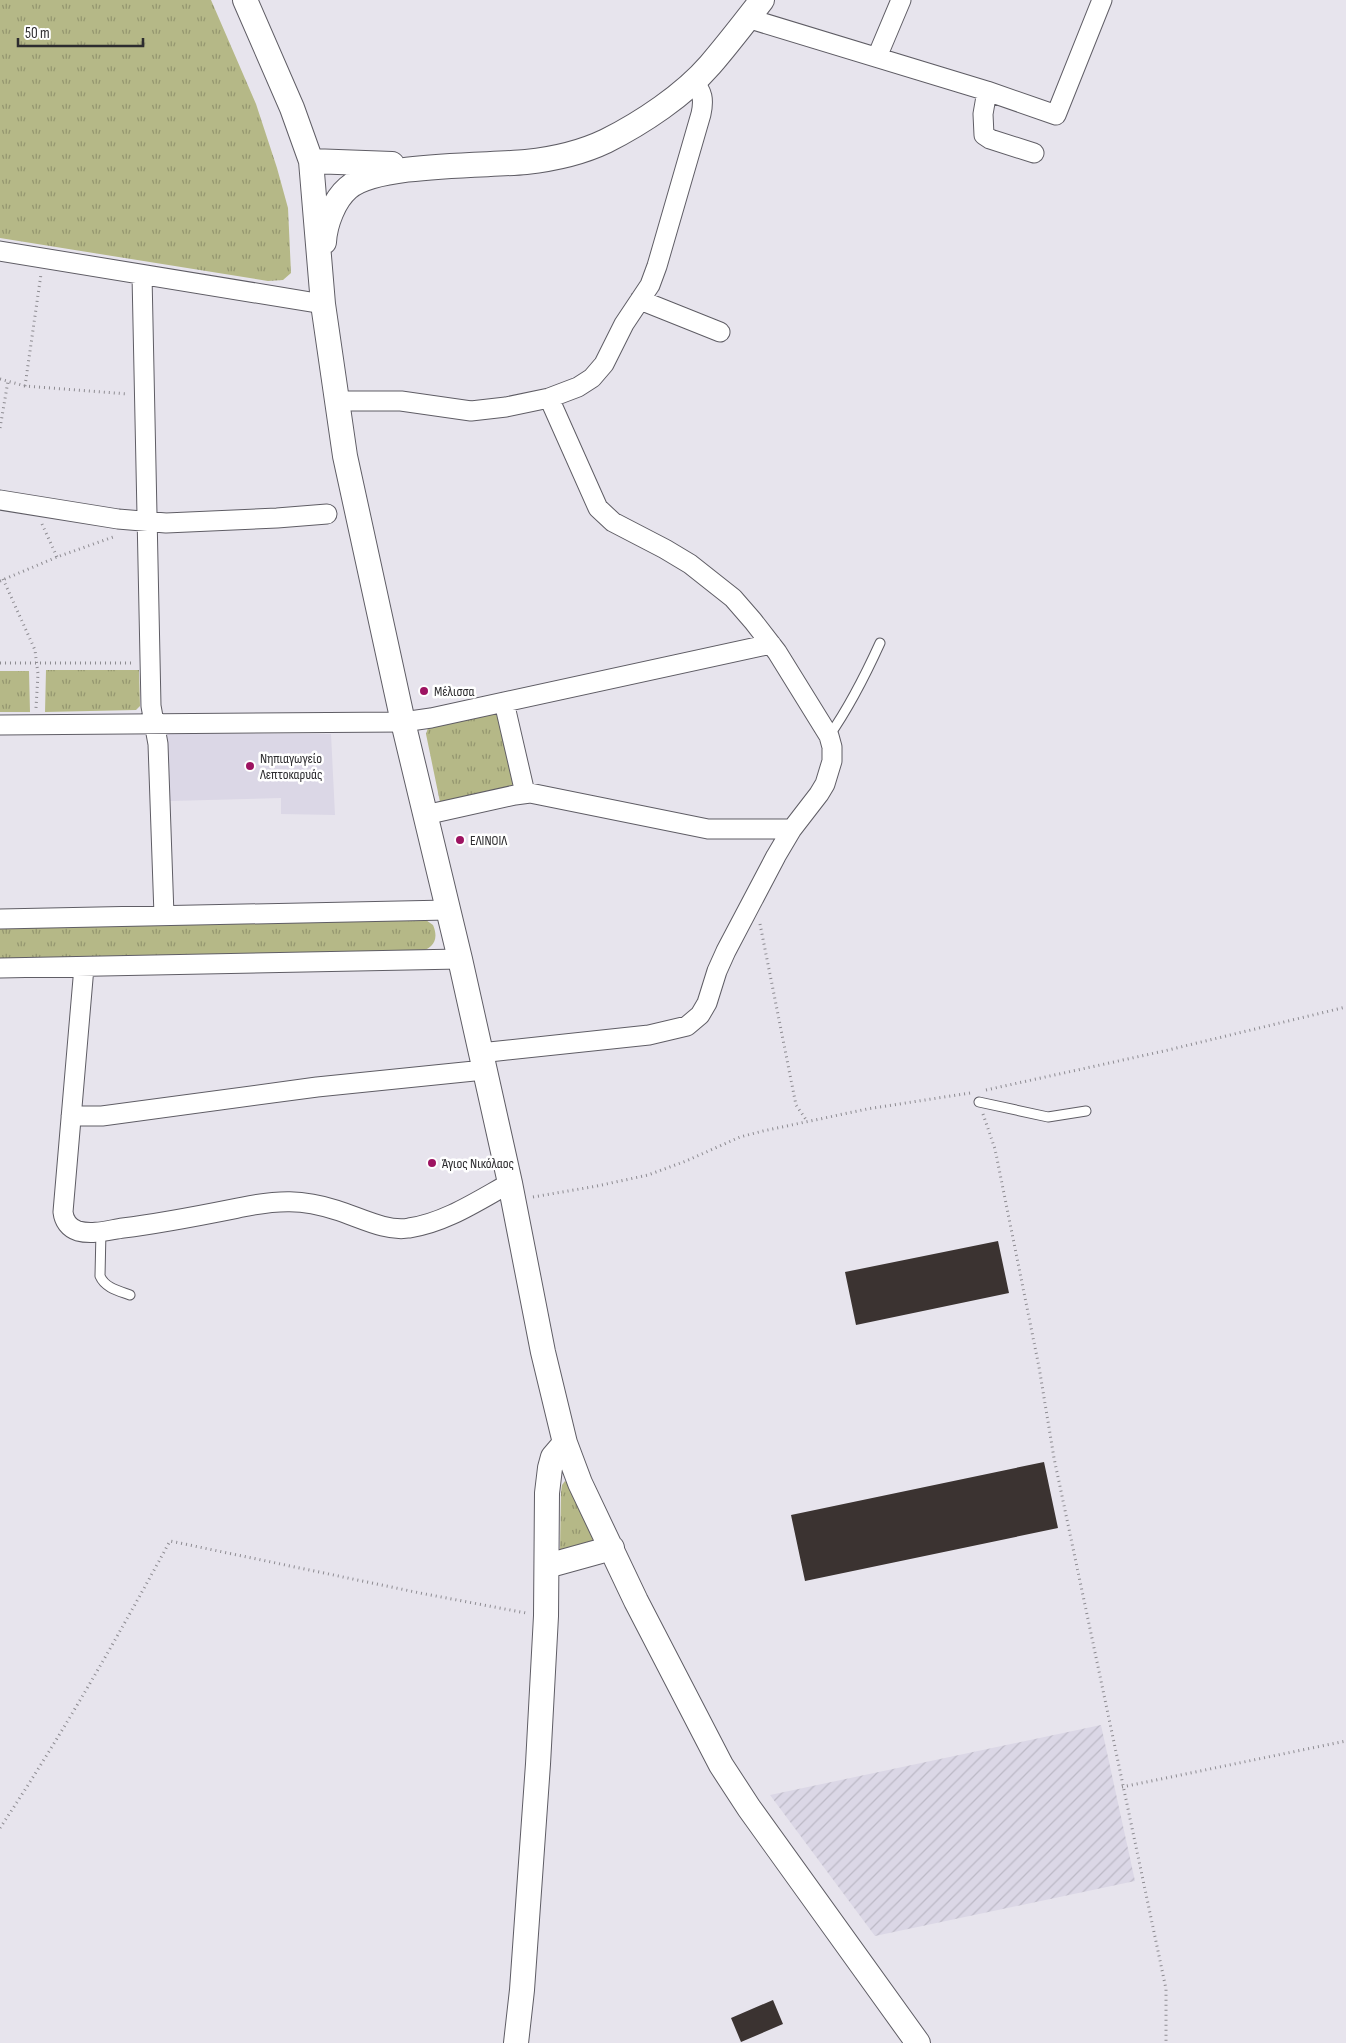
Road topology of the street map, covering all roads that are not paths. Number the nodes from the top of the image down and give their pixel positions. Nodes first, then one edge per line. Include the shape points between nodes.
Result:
1 (245, 0) edge
2 (762, 0) edge
3 (901, 0) edge
4 (1102, 0) edge
5 (747, 18) junction
6 (877, 57) junction
7 (693, 81) junction
8 (987, 91) junction
9 (1034, 153) dead end
10 (311, 161) junction
11 (461, 166) junction
12 (0, 251) edge
13 (321, 274) junction
14 (142, 275) junction
15 (640, 300) junction
16 (323, 304) junction
17 (720, 332) dead end
18 (549, 398) junction
19 (336, 401) junction
20 (0, 500) edge
21 (327, 514) dead end
22 (147, 522) junction
23 (880, 643) dead end
24 (771, 644) junction
25 (504, 702) junction
26 (403, 722) junction
27 (154, 723) junction
28 (0, 724) edge
29 (829, 736) junction
30 (525, 793) junction
31 (425, 815) junction
32 (792, 829) junction
33 (448, 910) junction
34 (164, 915) junction
35 (0, 918) edge
36 (460, 959) junction
37 (84, 967) junction
38 (0, 968) edge
39 (482, 1061) junction
40 (979, 1102) road end
41 (1086, 1111) dead end
42 (71, 1116) junction
43 (511, 1192) junction
44 (101, 1231) junction
45 (130, 1295) dead end
46 (565, 1443) junction
47 (612, 1548) junction
48 (548, 1566) junction
49 (516, 2043) edge
50 (918, 2043) edge

1 - 10 street via 292,108
2 - 5 street
3 - 6 street
4 - 8 street via 1056,115
5 - 6 street
5 - 7 street
6 - 8 street
7 - 11 street via 675,98 606,141 564,157
7 - 15 street via 703,97 701,114 657,266
8 - 9 street via 984,135
10 - 11 street
10 - 13 street
11 - 13 street via 379,174 348,187 338,200 324,234
12 - 14 street
13 - 16 street
14 - 16 street
14 - 22 street
15 - 17 street
15 - 18 street via 599,372 578,387
16 - 19 street
18 - 19 street via 471,411 401,401
18 - 24 street via 593,498 604,514 710,578 733,598
19 - 26 street
20 - 22 street
21 - 22 street
22 - 27 street
23 - 29 lane via 860,686
24 - 25 street
24 - 29 street
25 - 26 street
25 - 30 street
26 - 27 street
26 - 31 street
27 - 28 street
27 - 34 street via 158,751
29 - 32 street via 832,760 825,784
30 - 31 street
30 - 32 street via 708,829
31 - 33 street
32 - 39 street via 726,951 703,1012 693,1022 649,1035
33 - 34 street
33 - 36 street
34 - 35 street
36 - 37 street
36 - 39 street
37 - 38 street
37 - 42 street
39 - 42 street via 102,1116
39 - 43 street
40 - 41 lane via 1048,1117
42 - 44 street via 64,1218 78,1231
43 - 44 street via 409,1228 388,1227 314,1203 281,1200 175,1221
43 - 46 street
44 - 45 lane via 102,1281
46 - 47 street via 580,1483
46 - 48 street via 553,1457 550,1468
47 - 48 street
47 - 50 street via 721,1765
48 - 49 street via 530,1884

